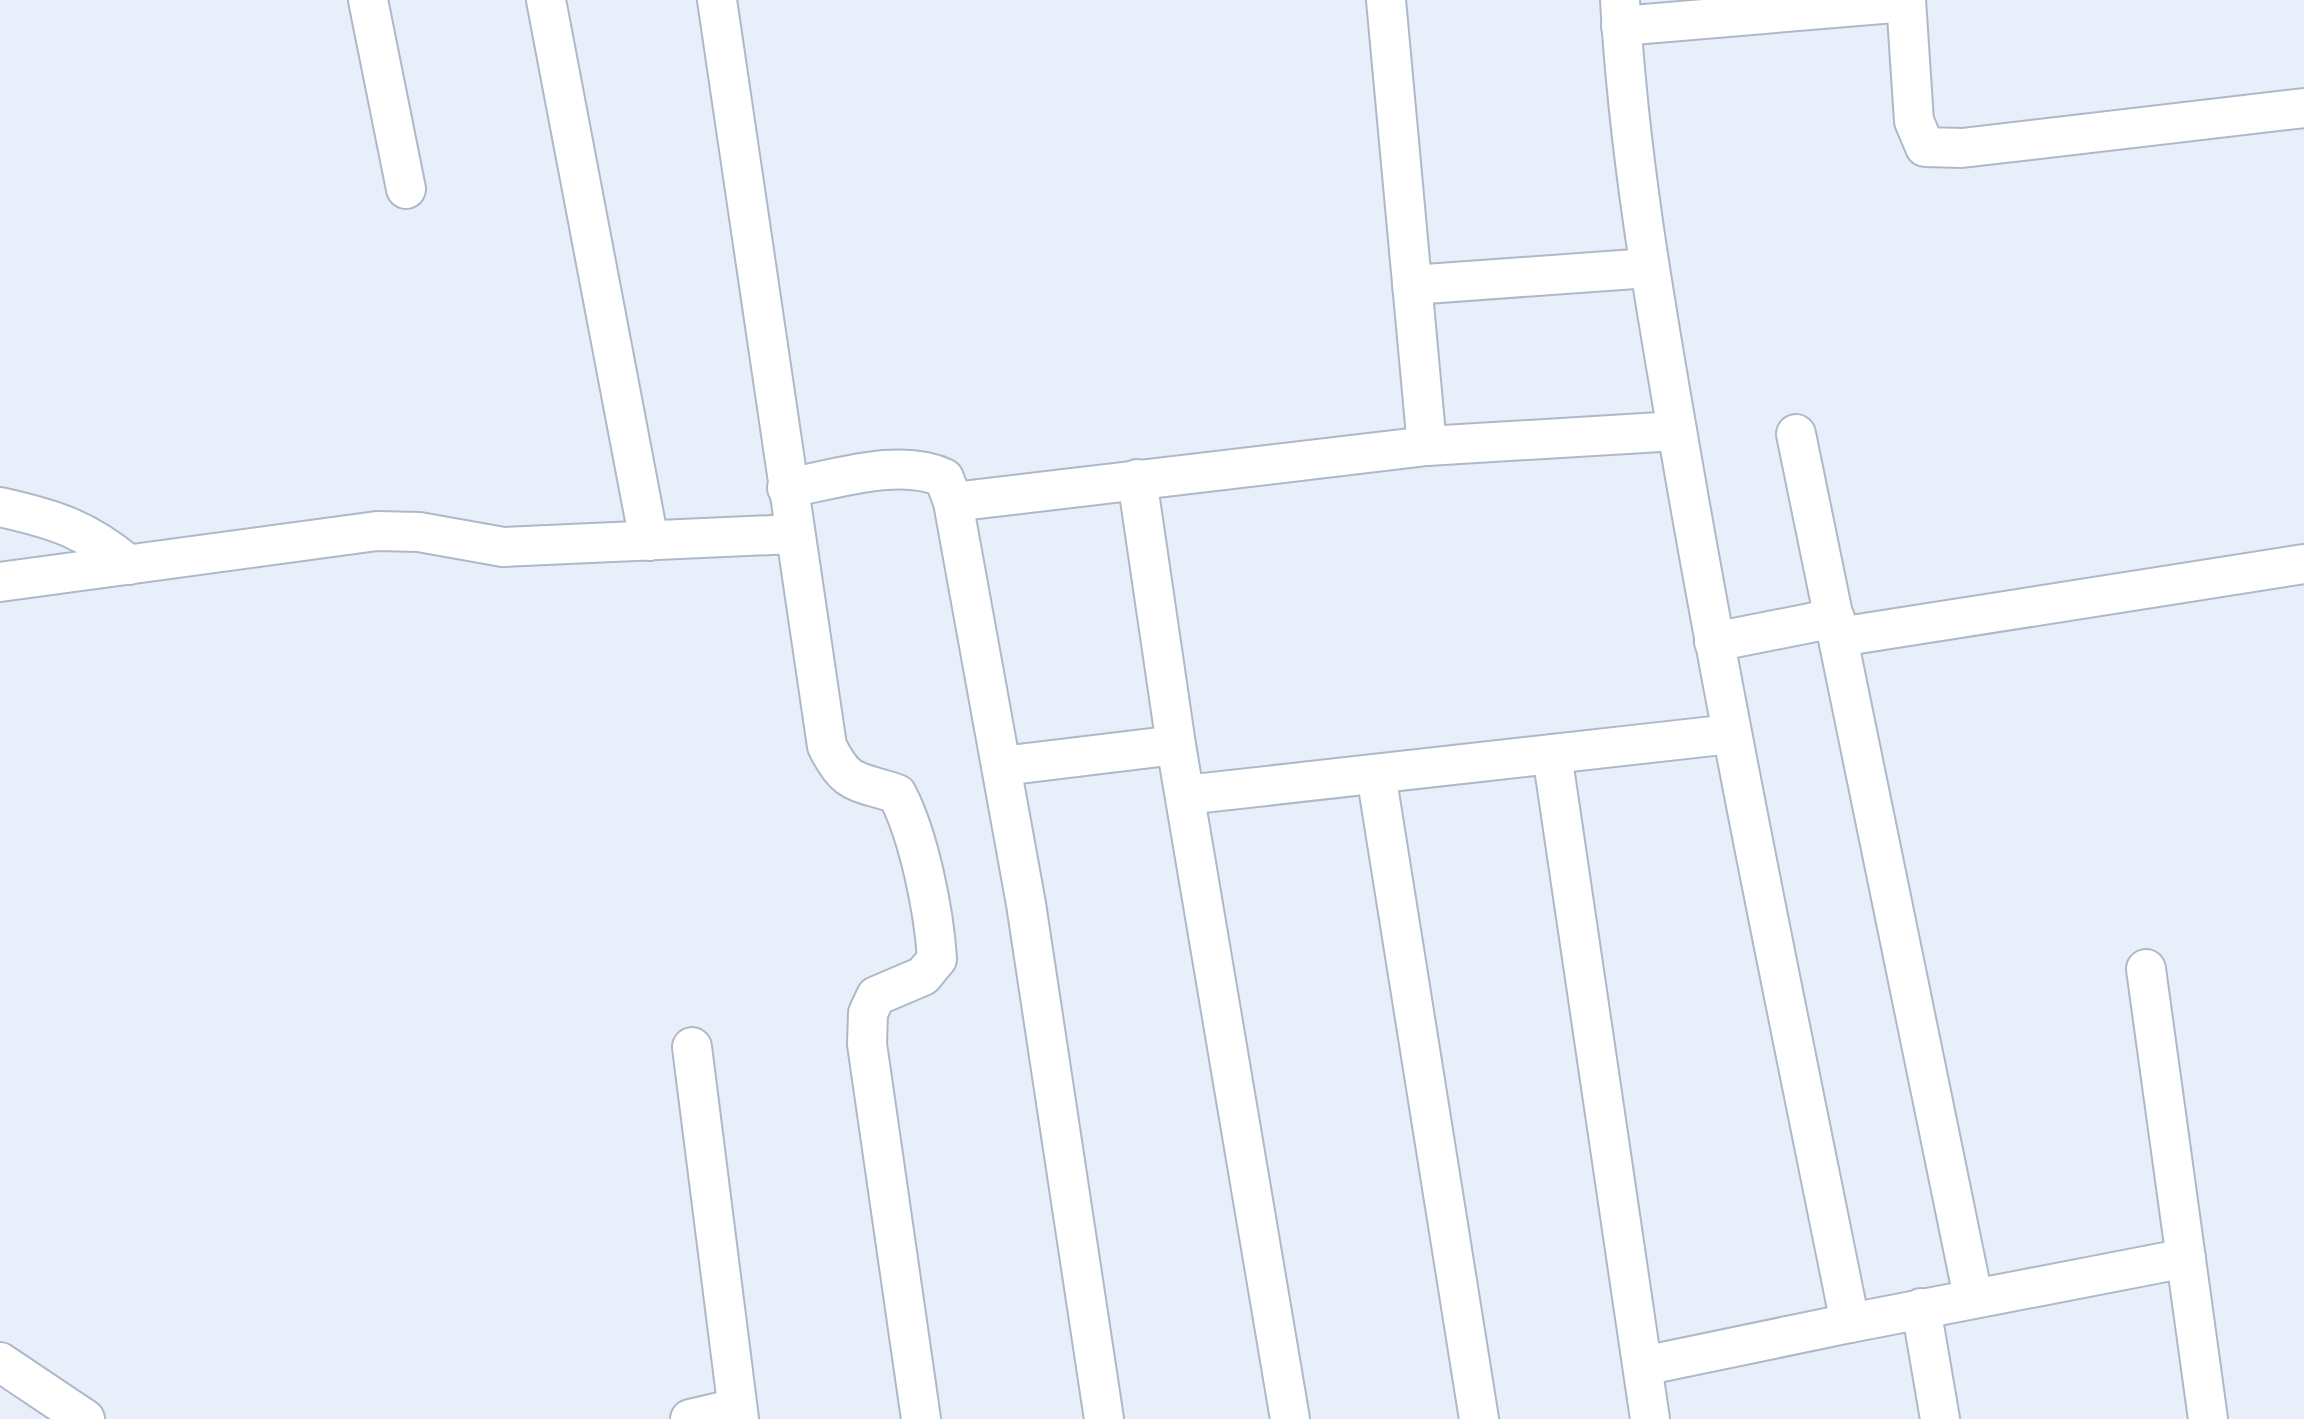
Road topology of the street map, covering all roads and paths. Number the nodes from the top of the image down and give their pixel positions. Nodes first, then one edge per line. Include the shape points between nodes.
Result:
1 (368, 0) edge
2 (546, 0) edge
3 (717, 0) edge
4 (1386, 0) edge
5 (1906, 1) edge
6 (1620, 13) edge
7 (2304, 108) edge
8 (406, 189) dead end
9 (1649, 268) junction
10 (1412, 285) junction
11 (1677, 431) junction
12 (1796, 434) dead end
13 (1427, 446) junction
14 (1137, 478) junction
15 (787, 488) junction
16 (953, 502) junction
17 (0, 507) edge
18 (794, 534) junction
19 (649, 541) junction
20 (2304, 564) edge
21 (129, 565) junction
22 (0, 582) edge
23 (1837, 628) junction
24 (1714, 642) junction
25 (1731, 734) junction
26 (1176, 745) junction
27 (1552, 754) junction
28 (1002, 766) junction
29 (1376, 774) junction
30 (1185, 795) junction
31 (2146, 969) dead end
32 (692, 1047) dead end
33 (2186, 1258) junction
34 (1973, 1297) junction
35 (1921, 1308) junction
36 (1850, 1323) junction
37 (0, 1362) edge
38 (1643, 1366) junction
39 (738, 1413) edge
40 (85, 1419) edge
41 (690, 1419) edge
42 (921, 1419) edge
43 (1104, 1419) edge
44 (1290, 1419) edge
45 (1479, 1419) edge
46 (1650, 1419) edge
47 (1940, 1419) edge
48 (2208, 1419) edge

1 - 8 street
2 - 19 street
3 - 15 street
4 - 10 street
5 - 6 street
5 - 7 street via 1914,121 1925,147 1962,148
6 - 9 street
9 - 10 street
9 - 11 street
10 - 13 street
11 - 13 street
11 - 24 street
12 - 23 street
13 - 14 street
14 - 16 street
14 - 26 street
15 - 16 street via 899,469 926,470 944,478
15 - 18 street
16 - 28 street
17 - 21 street via 76,527
18 - 19 street
18 - 42 street via 827,746 849,780 897,794 909,817 935,933 937,959 923,976 876,996 868,1013 867,1044
19 - 21 street via 503,547 419,532 377,531
20 - 23 street
21 - 22 street
23 - 24 street
23 - 34 street
24 - 25 street
25 - 27 street
25 - 36 street
26 - 28 street
26 - 30 street
27 - 29 street
27 - 38 street
28 - 43 street
29 - 30 street
29 - 45 street
30 - 44 street
31 - 33 street
32 - 39 street
33 - 34 street
33 - 48 street
34 - 35 street
35 - 36 street
35 - 47 street
36 - 38 street
37 - 40 street
38 - 46 street
39 - 41 street

